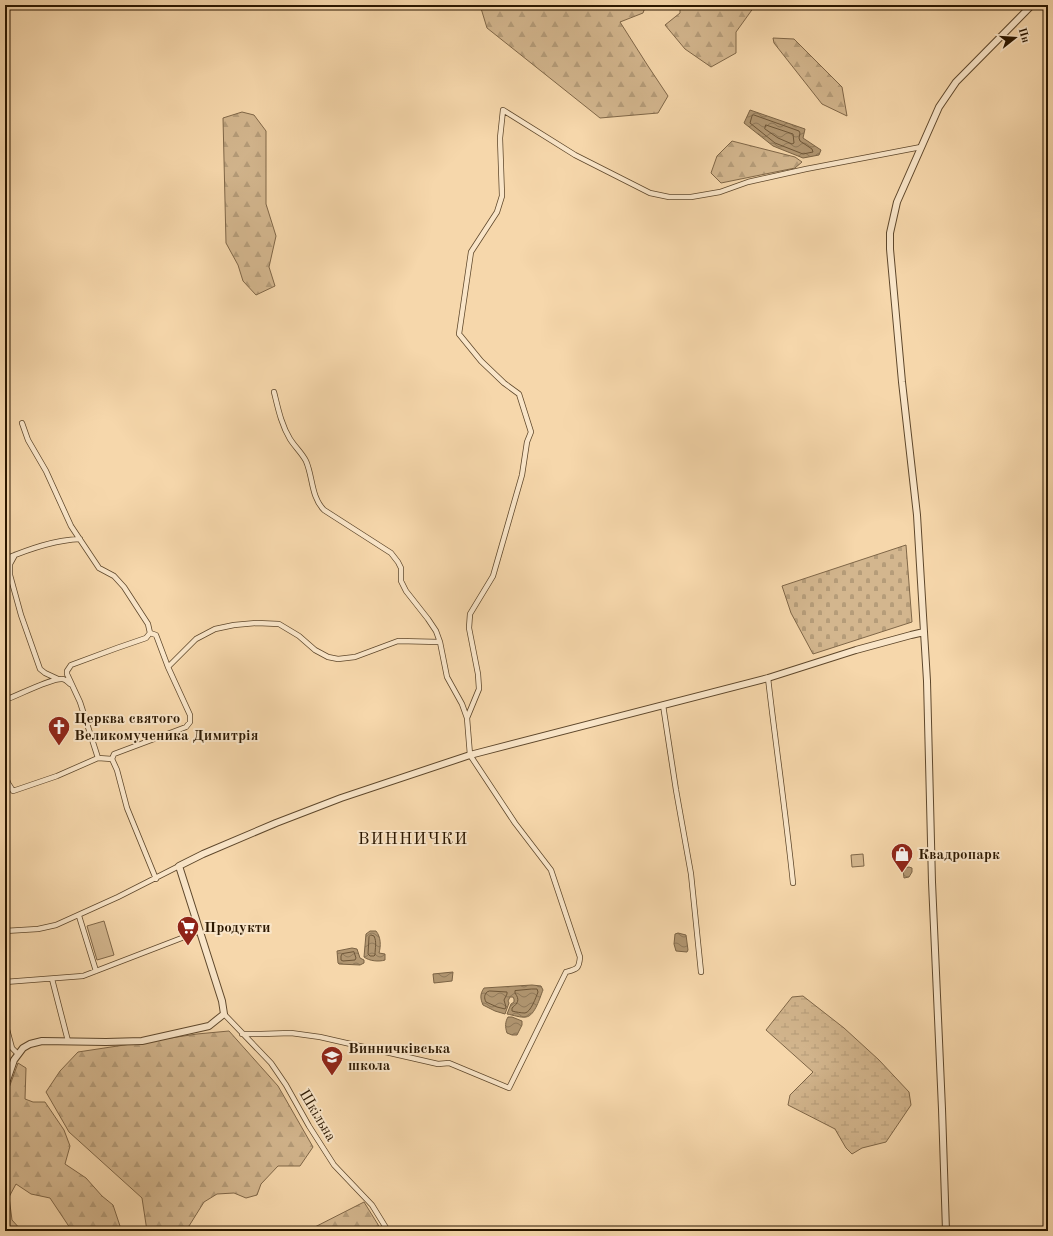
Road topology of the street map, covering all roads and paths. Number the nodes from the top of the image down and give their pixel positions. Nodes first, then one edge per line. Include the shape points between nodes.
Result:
1 (1032, 5) edge
2 (922, 147) junction
3 (274, 392) dead end
4 (22, 423) dead end
5 (80, 539) junction
6 (15, 555) junction
7 (5, 559) edge
8 (924, 632) junction
9 (150, 633) junction
10 (440, 642) junction
11 (168, 667) junction
12 (768, 678) junction
13 (58, 679) junction
14 (72, 687) junction
15 (5, 700) edge
16 (663, 705) junction
17 (467, 718) junction
18 (470, 755) junction
19 (98, 758) junction
20 (112, 759) junction
21 (5, 774) edge
22 (179, 866) junction
23 (156, 879) junction
24 (793, 883) dead end
25 (79, 916) junction
26 (5, 931) edge
27 (200, 931) junction
28 (96, 971) junction
29 (701, 972) dead end
30 (52, 979) junction
31 (5, 982) edge
32 (224, 1014) junction
33 (5, 1022) edge
34 (242, 1034) junction
35 (68, 1041) junction
36 (18, 1054) junction
37 (5, 1086) edge
38 (388, 1231) edge
39 (946, 1231) edge

1 - 2 street via 956,82 939,107
2 - 8 street via 897,202 890,232 890,249 917,515
2 - 17 street via 799,170 748,182 720,192 691,197 669,197 650,193 575,155 502,110 502,196 497,212 472,252 459,334 481,361 504,384 519,394 531,432 494,576 470,614 469,628 478,674 478,689
3 - 10 street via 283,426 290,440 302,454 319,505 391,553 401,568 401,581 406,591 428,619
4 - 5 street via 71,526
5 - 6 street via 46,544
5 - 9 street via 99,568 114,576 124,587 148,624
6 - 7 street
6 - 13 street via 10,564 10,575 21,615 40,669
8 - 12 street
8 - 39 street
9 - 11 street via 156,635
9 - 14 street via 146,638 71,665 67,674
10 - 11 street via 398,641 355,657 338,659 315,650 279,624 234,625 215,629 196,638
10 - 17 street via 447,677
11 - 20 street via 190,715 190,722 186,727 114,754
12 - 16 street
12 - 24 street
13 - 14 street via 65,680
13 - 15 street
14 - 19 street
16 - 18 street
16 - 29 street via 691,874
17 - 18 street
18 - 22 street via 334,800
18 - 34 street via 515,823 551,870 580,957 580,965 575,970 566,972 509,1088 449,1063 438,1064 320,1037 291,1033
19 - 20 street
19 - 21 street via 13,791
20 - 23 street via 127,808
22 - 23 street
22 - 27 street
23 - 25 street
25 - 26 street via 44,928
25 - 28 street
27 - 28 street
27 - 32 street
28 - 30 street via 83,976
30 - 31 street
30 - 35 street
32 - 34 street, Шкільна
32 - 35 street via 209,1026 142,1041
33 - 36 street via 12,1048
34 - 38 street, Шкільна via 271,1063 334,1165 372,1205
35 - 36 street via 42,1041 30,1044
36 - 37 street

